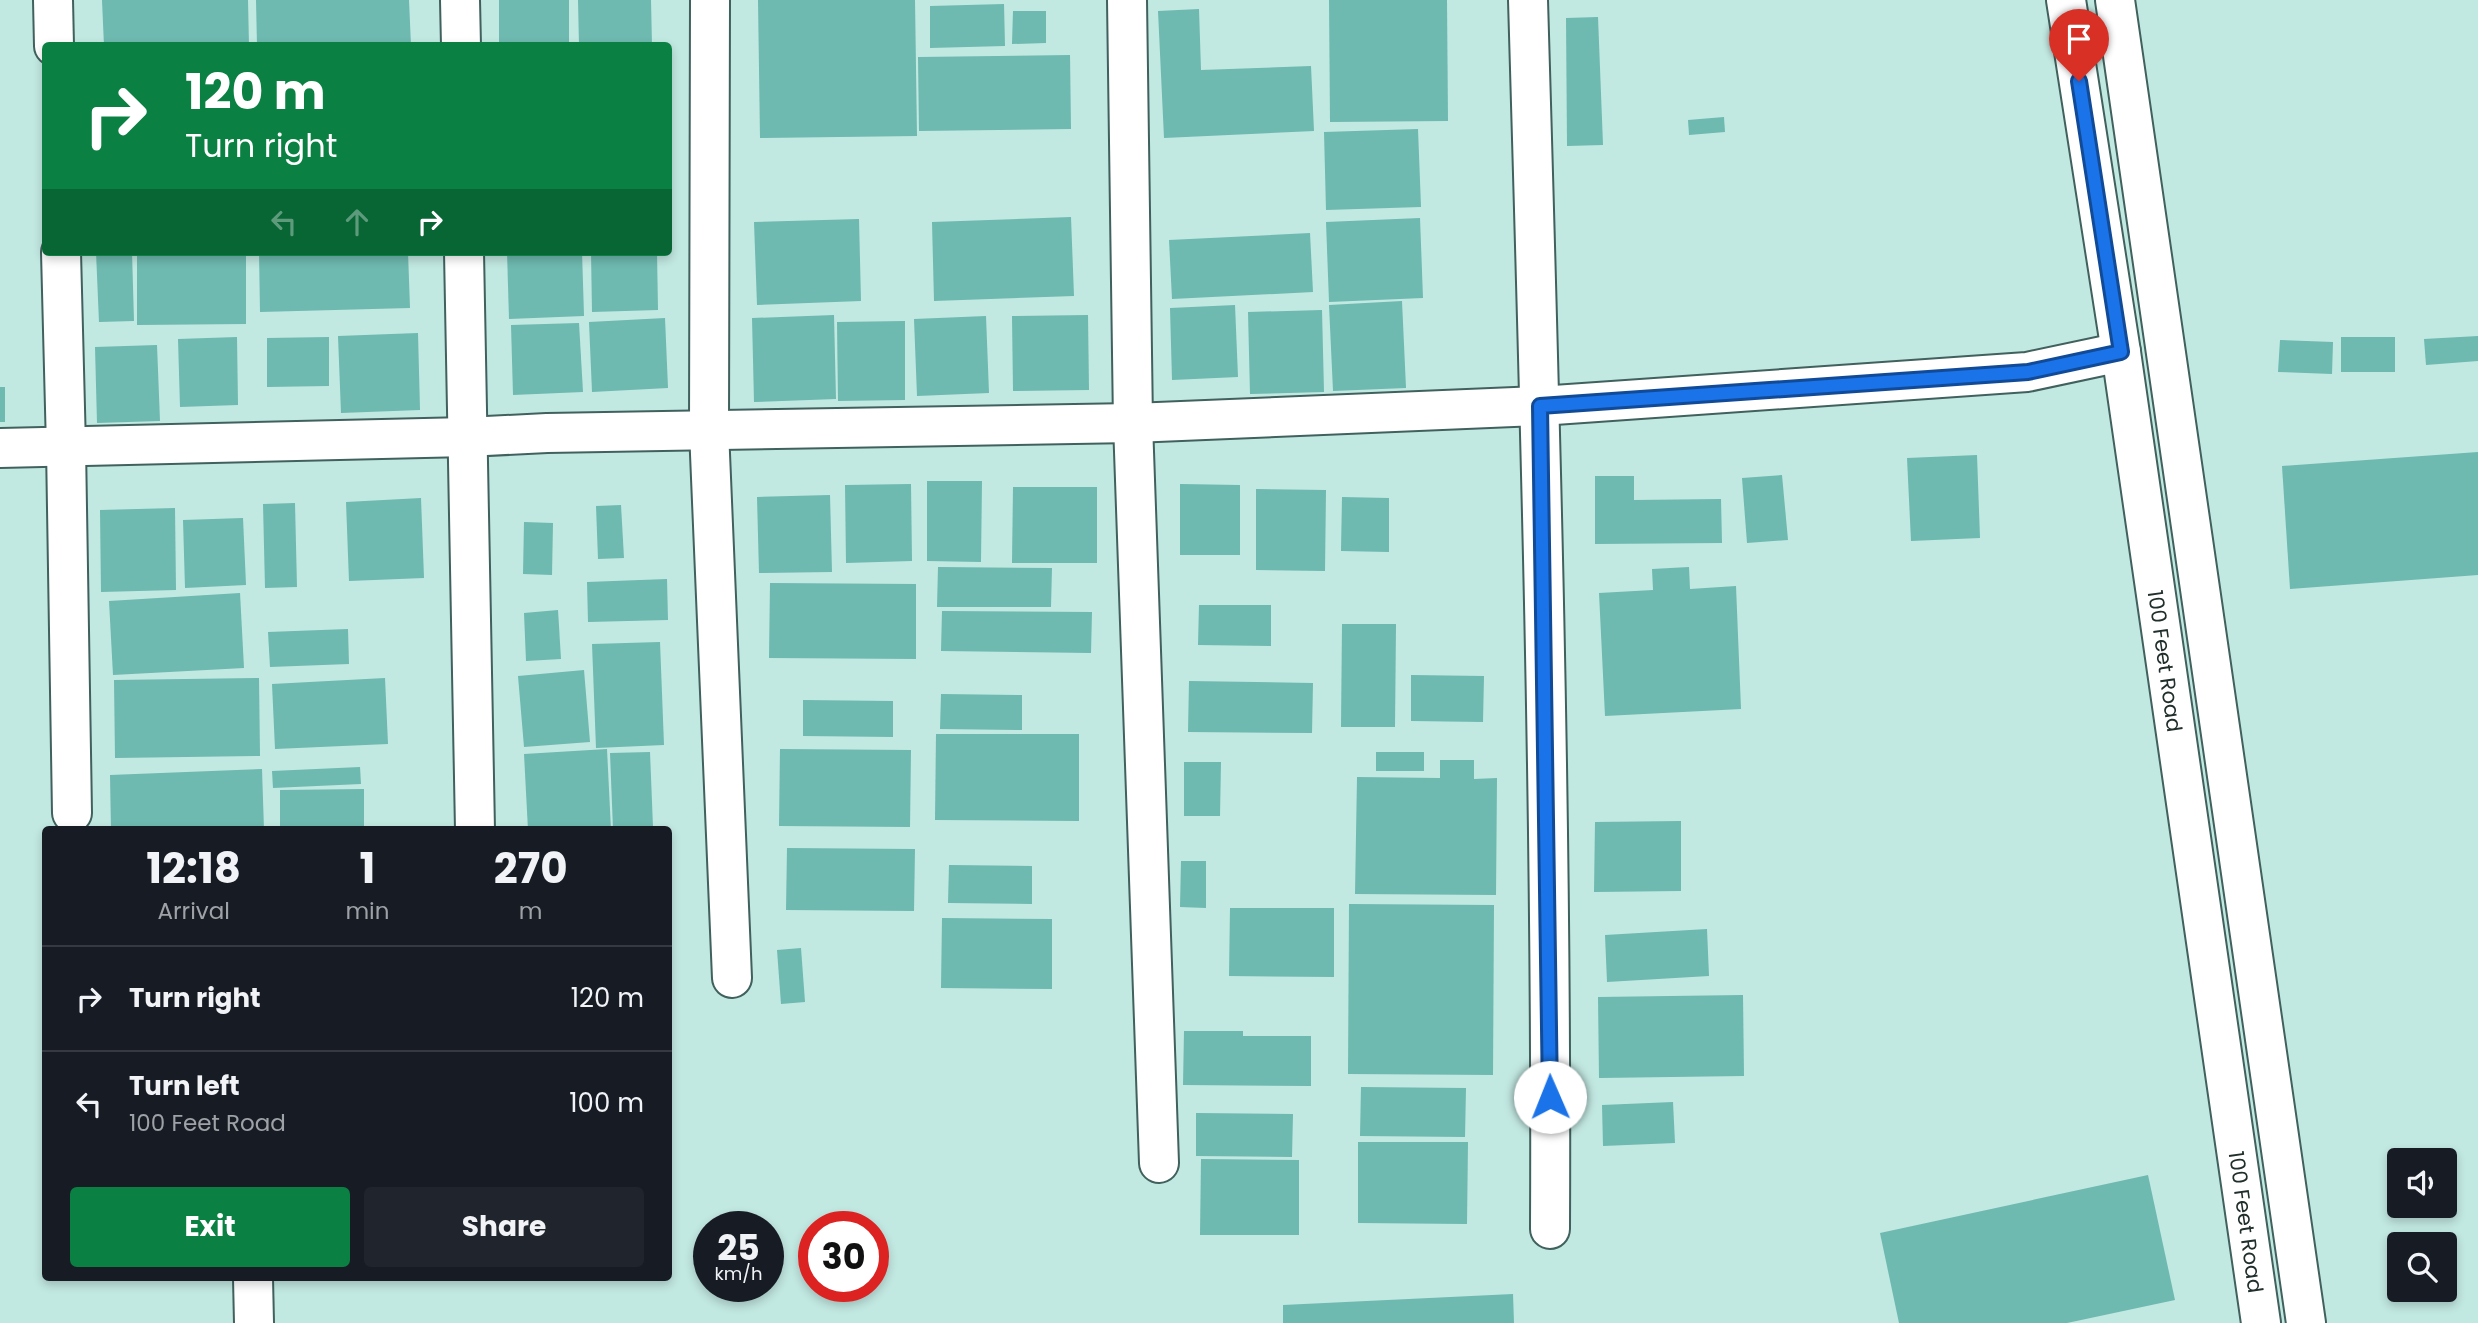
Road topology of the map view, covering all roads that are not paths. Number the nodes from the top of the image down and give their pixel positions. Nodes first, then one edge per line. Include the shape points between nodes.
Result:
1 (53, 0) edge
2 (460, 0) edge
3 (710, 0) edge
4 (1127, 0) edge
5 (1528, 0) edge
6 (2066, 0) edge
7 (2115, 0) edge
8 (54, 42) edge
9 (461, 42) edge
10 (61, 256) edge
11 (464, 256) edge
12 (2121, 352) junction
13 (1540, 406) junction
14 (1133, 423) junction
15 (709, 430) junction
16 (467, 437) junction
17 (66, 447) junction
18 (0, 448) edge
19 (72, 813) dead end
20 (475, 826) edge
21 (732, 978) dead end
22 (1159, 1163) dead end
23 (1550, 1229) dead end
24 (253, 1281) edge
25 (254, 1323) edge
26 (2261, 1323) edge
27 (2306, 1323) edge

1 - 8 street
2 - 9 street
3 - 15 street
4 - 14 street
5 - 13 street
6 - 12 street, 100 Feet Road
7 - 27 street
10 - 17 street
11 - 16 street
12 - 13 street via 2028,372
12 - 26 street, 100 Feet Road
13 - 14 street
13 - 23 street
14 - 15 street
14 - 22 street
15 - 16 street
15 - 21 street
16 - 17 street
16 - 20 street
17 - 18 street
17 - 19 street
24 - 25 street

